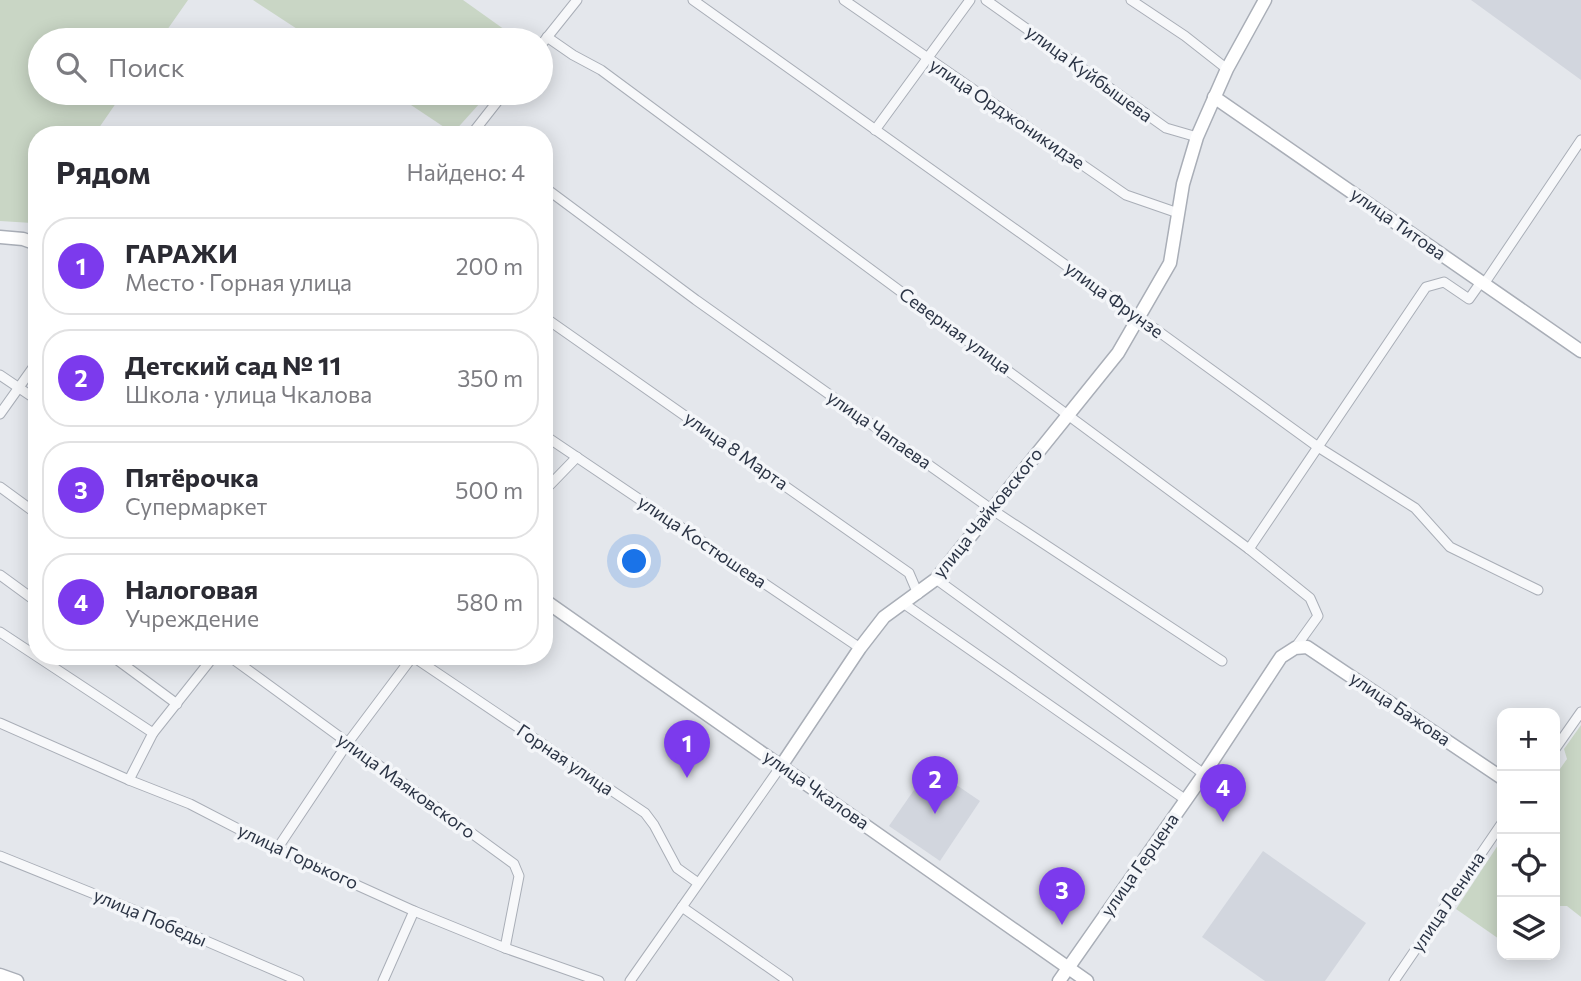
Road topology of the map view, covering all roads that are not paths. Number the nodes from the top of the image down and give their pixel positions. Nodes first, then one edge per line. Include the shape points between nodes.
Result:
1 (577, 0) edge
2 (693, 0) edge
3 (844, 0) edge
4 (970, 0) edge
5 (986, 0) edge
6 (1131, 0) edge
7 (1263, 1) edge
8 (553, 30) edge
9 (553, 45) edge
10 (927, 58) junction
11 (1227, 69) junction
12 (1214, 97) junction
13 (494, 105) edge
14 (478, 126) edge
15 (875, 130) junction
16 (1197, 137) junction
17 (1581, 140) edge
18 (553, 194) edge
19 (1178, 213) junction
20 (0, 237) edge
21 (28, 241) edge
22 (1483, 283) junction
23 (1140, 318) junction
24 (553, 323) edge
25 (1581, 351) edge
26 (28, 374) edge
27 (0, 375) edge
28 (18, 387) junction
29 (28, 394) edge
30 (0, 414) edge
31 (1067, 414) junction
32 (553, 441) edge
33 (1318, 447) junction
34 (577, 457) junction
35 (553, 484) edge
36 (0, 487) edge
37 (28, 507) edge
38 (992, 509) junction
39 (1249, 549) junction
40 (0, 575) edge
41 (936, 579) junction
42 (1538, 590) dead end
43 (918, 594) junction
44 (28, 595) edge
45 (903, 603) junction
46 (553, 606) edge
47 (0, 632) edge
48 (860, 648) junction
49 (1295, 648) junction
50 (28, 650) edge
51 (1222, 661) dead end
52 (50, 665) edge
53 (124, 665) edge
54 (207, 665) edge
55 (241, 665) edge
56 (405, 665) edge
57 (425, 665) edge
58 (177, 704) junction
59 (1581, 712) edge
60 (0, 723) edge
61 (153, 733) junction
62 (1560, 742) edge
63 (347, 744) junction
64 (781, 766) junction
65 (1204, 774) junction
66 (1497, 775) edge
67 (129, 780) junction
68 (1186, 800) junction
69 (1497, 830) edge
70 (277, 849) junction
71 (0, 856) edge
72 (698, 883) junction
73 (682, 907) junction
74 (414, 911) junction
75 (505, 948) junction
76 (1068, 968) junction
77 (0, 975) edge
78 (17, 981) edge
79 (299, 981) edge
80 (383, 981) edge
81 (599, 981) edge
82 (630, 981) edge
83 (788, 981) edge
84 (1059, 981) edge
85 (1087, 981) edge
86 (1395, 981) edge

1 - 8 street
2 - 15 street, улица Фрунзе
3 - 10 street, улица Орджоникидзе
4 - 10 street
5 - 16 street, улица Куйбышева via 1166,128
6 - 11 street
7 - 11 street, улица Чайковского
9 - 31 street, Северная улица via 601,69
10 - 15 street
10 - 19 street, улица Орджоникидзе via 1126,195
11 - 12 street, улица Чайковского
12 - 16 street, улица Чайковского
12 - 22 street, улица Титова
13 - 14 street
15 - 23 street, улица Фрунзе
16 - 19 street, улица Чайковского
17 - 22 street
18 - 38 street, улица Чапаева
19 - 23 street, улица Чайковского via 1170,263
20 - 21 street
22 - 25 street, улица Титова
22 - 33 street via 1469,299 1444,282 1426,288
23 - 31 street, улица Чайковского via 1118,354
23 - 33 street, улица Фрунзе
24 - 43 street, улица 8 Марта via 909,573
26 - 28 street
27 - 28 street
28 - 29 street
28 - 30 street
31 - 38 street, улица Чайковского
31 - 39 street, Северная улица
32 - 34 street, улица Костюшева
33 - 39 street
33 - 42 street, улица Фрунзе via 1415,508 1450,547
34 - 35 street
34 - 48 street, улица Костюшева
36 - 37 street
38 - 41 street, улица Чайковского
38 - 51 street, улица Чапаева
39 - 49 street, Северная улица via 1310,597 1318,616
40 - 44 street
41 - 43 street, улица Чайковского
41 - 65 street
43 - 45 street, улица Чайковского
45 - 48 street, улица Чайковского via 884,617
45 - 68 street
46 - 64 street, улица Чкалова
47 - 50 street
48 - 64 street, улица Чайковского
49 - 65 street, улица Герцена via 1281,657
49 - 66 street, улица Бажова via 1307,648
52 - 61 street
53 - 58 street
54 - 58 street
55 - 63 street, улица Маяковского
56 - 63 street
57 - 72 street, Горная улица via 645,813 677,868
58 - 61 street
59 - 62 street
60 - 67 street, улица Горького
61 - 67 street
63 - 70 street
63 - 75 street, улица Маяковского via 514,864 519,876
64 - 72 street, улица Чайковского
64 - 76 street, улица Чкалова
65 - 68 street, улица Герцена
67 - 70 street, улица Горького via 191,804
68 - 76 street, улица Герцена
69 - 86 street, улица Ленина
70 - 74 street, улица Горького
71 - 79 street, улица Победы
72 - 73 street, улица Чайковского
73 - 82 street, улица Чайковского
73 - 83 street
74 - 75 street, улица Горького
74 - 80 street
75 - 81 street, улица Горького
76 - 84 street, улица Герцена
76 - 85 street, улица Чкалова
77 - 78 street

